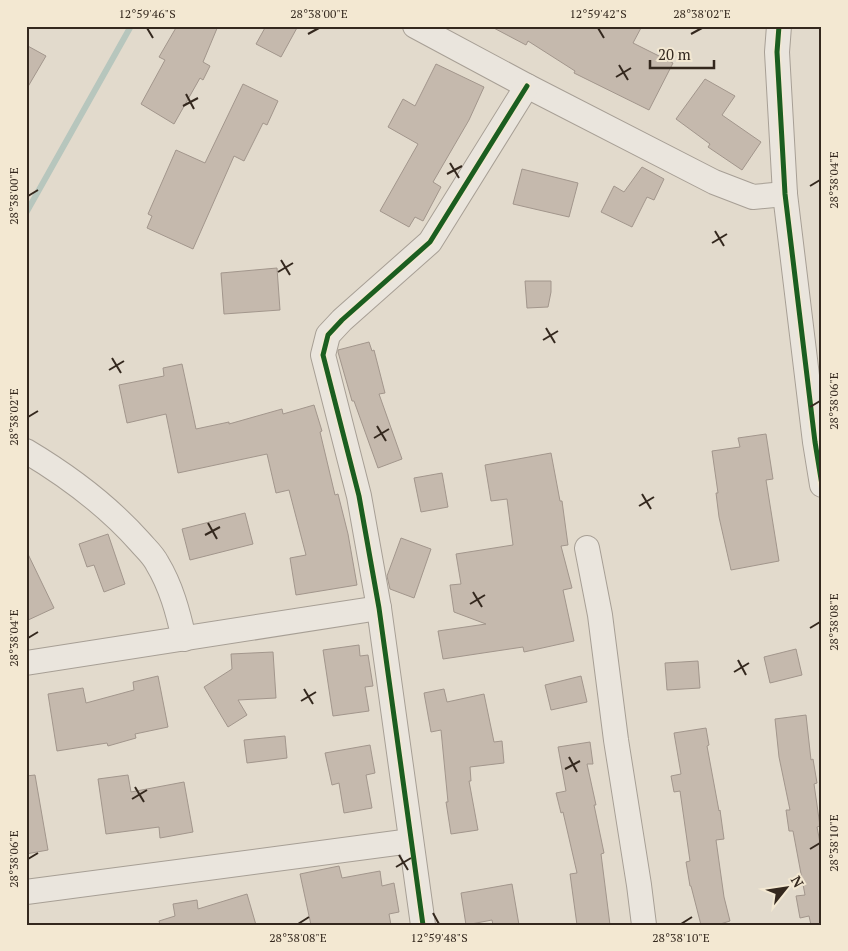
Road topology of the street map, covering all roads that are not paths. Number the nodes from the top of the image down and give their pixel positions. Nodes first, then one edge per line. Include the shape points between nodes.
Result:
1 (415, 26) edge
2 (779, 26) edge
3 (527, 86) junction
4 (785, 194) junction
5 (26, 451) edge
6 (822, 485) edge
7 (587, 548) dead end
8 (379, 608) junction
9 (184, 639) junction
10 (26, 663) edge
11 (411, 841) junction
12 (26, 892) edge
13 (423, 925) edge
14 (644, 925) edge

1 - 3 street
2 - 4 street via 777,52
3 - 4 street via 714,182 753,197
3 - 8 street via 430,242 328,335 324,355 359,496
4 - 6 street
5 - 9 street via 60,471 101,504 157,561 176,605
7 - 14 street via 600,615
8 - 9 street
8 - 11 street
9 - 10 street
11 - 12 street
11 - 13 street

